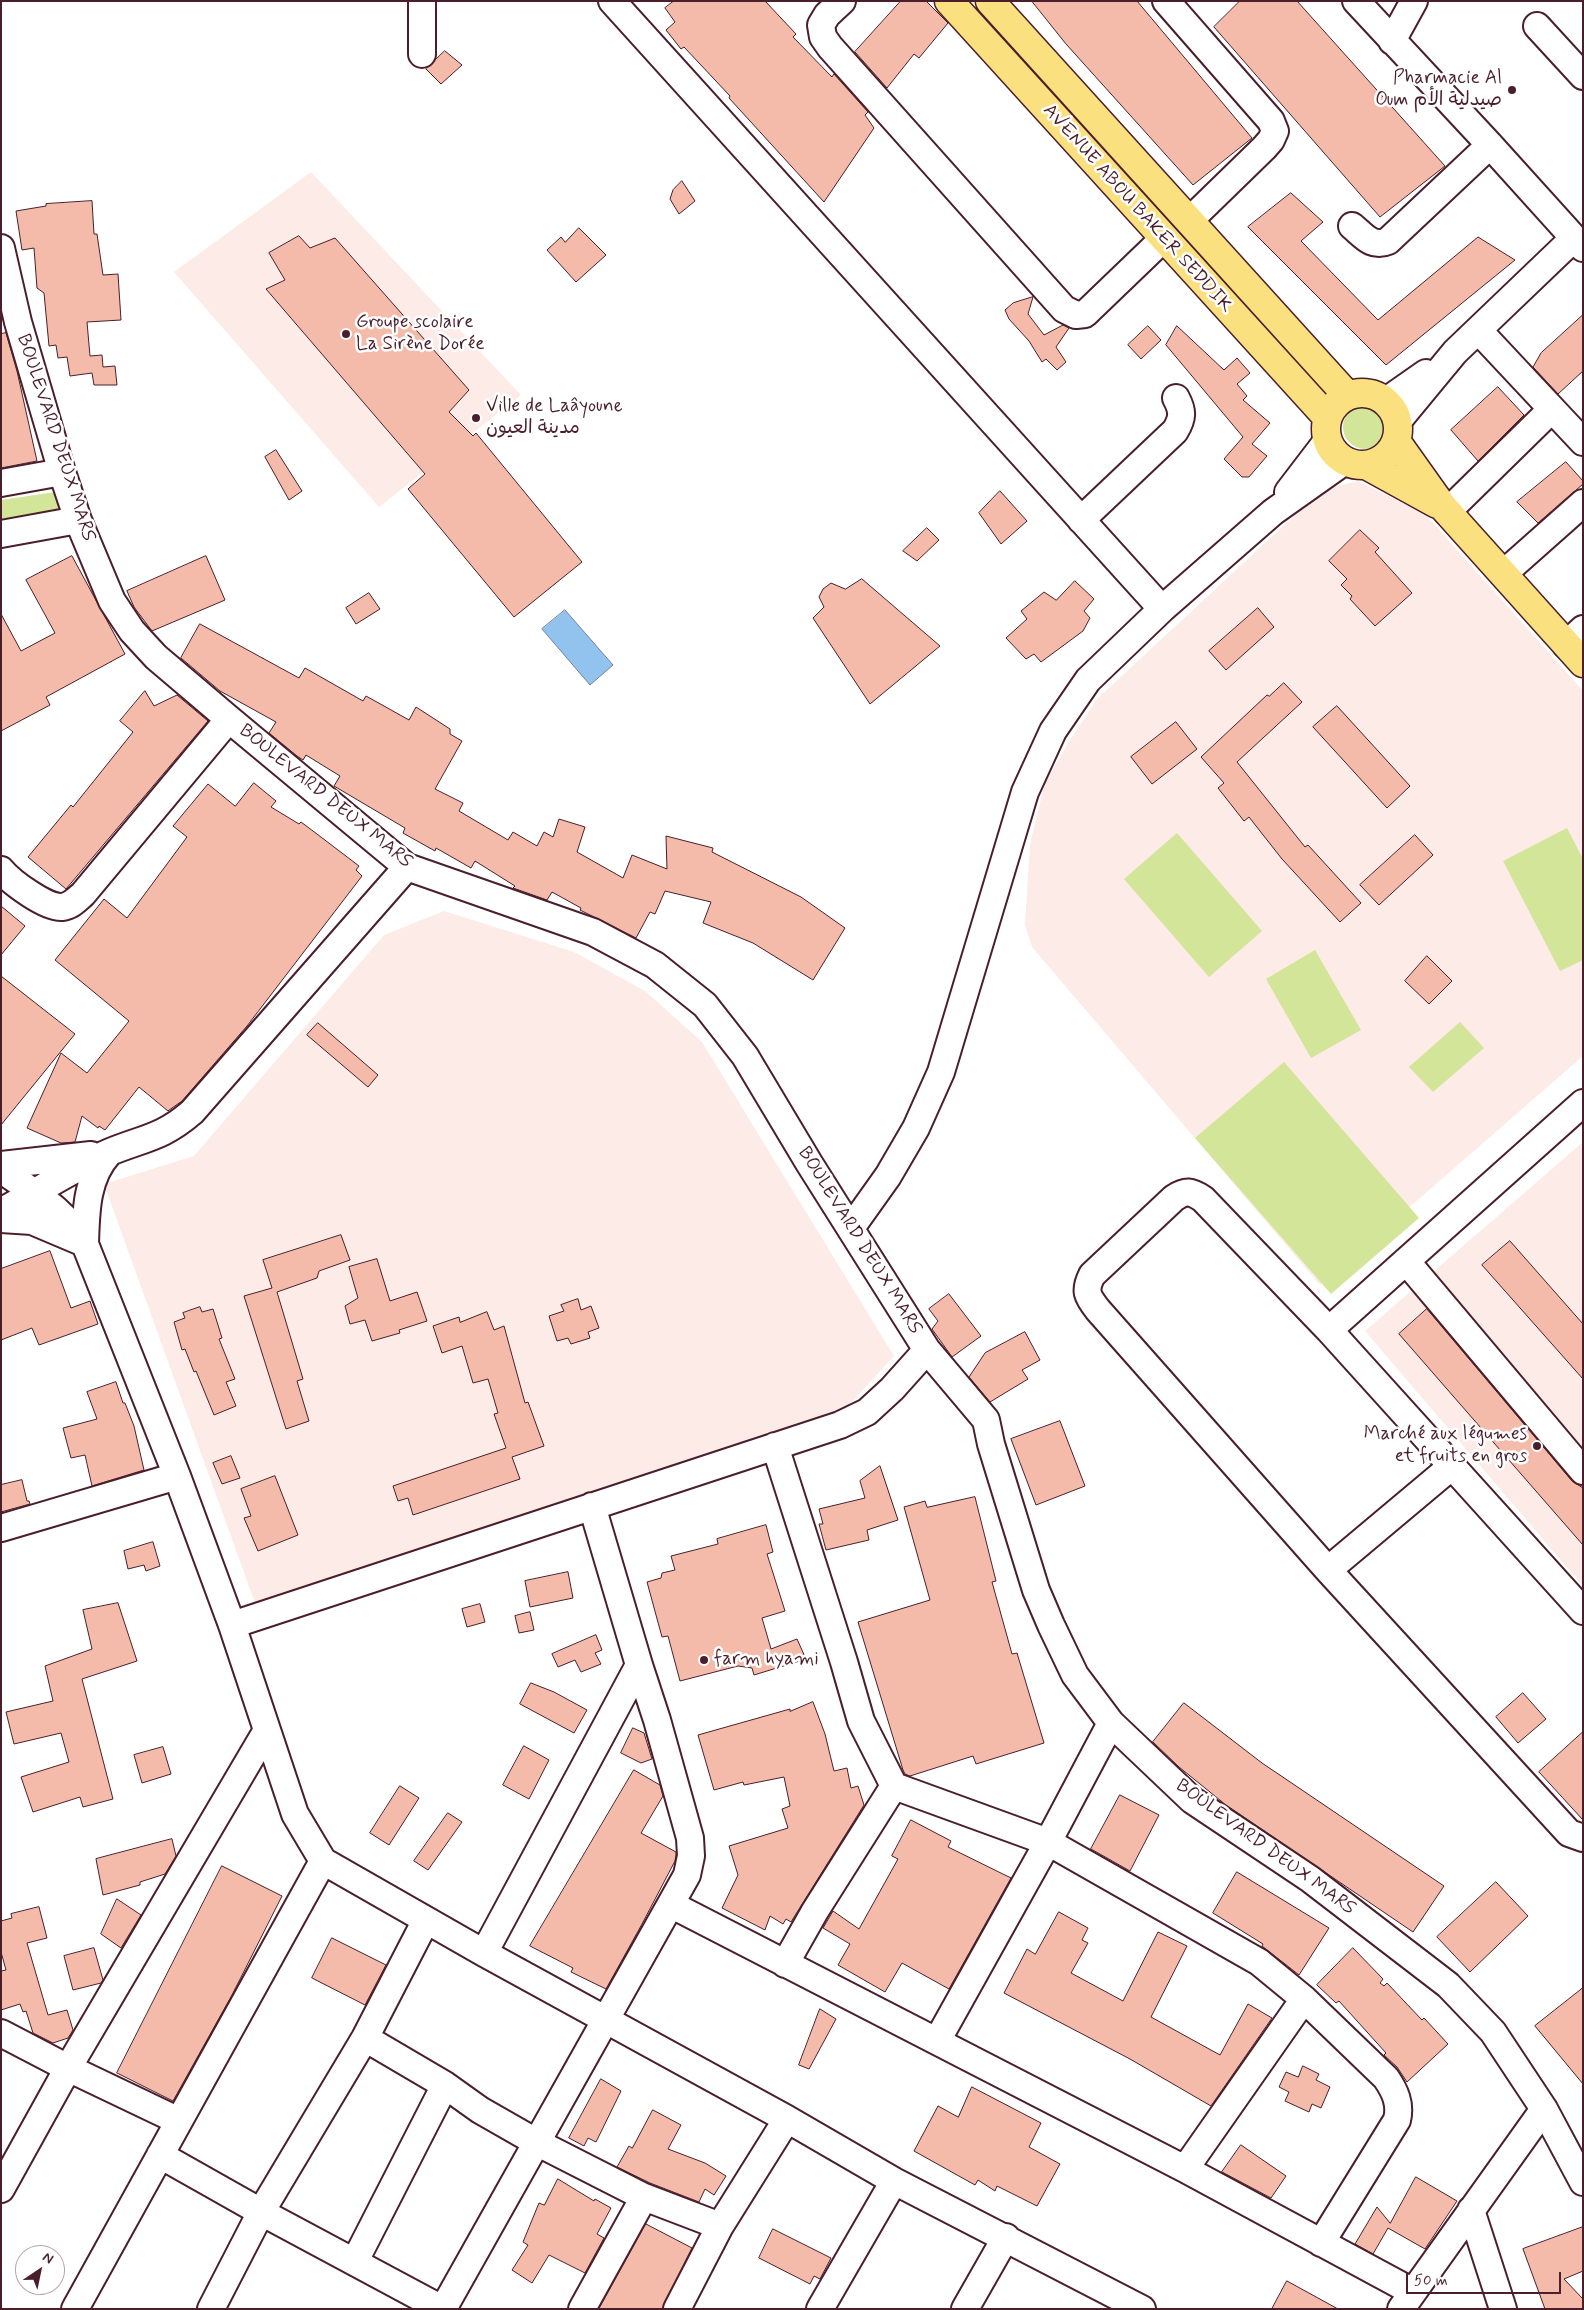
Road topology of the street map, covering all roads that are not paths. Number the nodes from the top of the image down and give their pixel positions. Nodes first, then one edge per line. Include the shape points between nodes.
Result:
1 (422, 1) edge
2 (842, 1) edge
3 (949, 1) edge
4 (990, 1) edge
5 (1166, 1) edge
6 (1356, 1) edge
7 (1414, 1) edge
8 (614, 2) edge
9 (1537, 26) dead end
10 (1392, 41) junction
11 (422, 54) dead end
12 (1583, 76) edge
13 (1490, 145) junction
14 (1189, 221) junction
15 (1352, 226) dead end
16 (1576, 233) edge
17 (1164, 239) junction
18 (1, 248) edge
19 (10, 324) edge
20 (1478, 330) junction
21 (1347, 395) junction
22 (1176, 398) dead end
23 (1552, 409) junction
24 (1393, 421) junction
25 (1327, 429) junction
26 (1581, 438) edge
27 (1356, 463) junction
28 (62, 472) junction
29 (1, 483) edge
30 (1583, 503) edge
31 (1445, 510) junction
32 (1273, 512) junction
33 (78, 520) junction
34 (1080, 520) junction
35 (1, 534) edge
36 (1503, 574) junction
37 (1162, 609) junction
38 (1577, 646) edge
39 (229, 720) junction
40 (407, 867) junction
41 (3, 876) edge
42 (1583, 1104) edge
43 (109, 1153) junction
44 (4, 1169) edge
45 (35, 1193) junction
46 (2, 1214) edge
47 (851, 1228) junction
48 (85, 1244) junction
49 (1406, 1261) junction
50 (1329, 1330) junction
51 (927, 1350) junction
52 (775, 1446) junction
53 (1452, 1466) junction
54 (1583, 1471) edge
55 (177, 1476) junction
56 (592, 1506) junction
57 (1, 1528) edge
58 (1328, 1570) junction
59 (1583, 1611) edge
60 (232, 1625) junction
61 (639, 1665) junction
62 (1111, 1723) junction
63 (267, 1730) junction
64 (894, 1786) junction
65 (1583, 1838) edge
66 (1048, 1842) junction
67 (323, 1861) junction
68 (672, 1905) junction
69 (426, 1920) junction
70 (484, 1954) junction
71 (785, 1964) junction
72 (1304, 1999) junction
73 (605, 2018) junction
74 (1, 2033) edge
75 (365, 2038) junction
76 (937, 2040) junction
77 (68, 2068) junction
78 (445, 2085) junction
79 (1544, 2108) junction
80 (787, 2119) junction
81 (179, 2122) junction
82 (536, 2142) junction
83 (160, 2155) junction
84 (1185, 2169) junction
85 (894, 2181) junction
86 (1583, 2182) edge
87 (1, 2189) edge
88 (644, 2197) junction
89 (1471, 2210) junction
90 (261, 2212) junction
91 (720, 2226) junction
92 (1006, 2237) junction
93 (1321, 2243) junction
94 (355, 2261) junction
95 (1407, 2300) edge
96 (216, 2307) edge
97 (75, 2309) edge
98 (442, 2309) edge
99 (582, 2309) edge
100 (677, 2309) edge
101 (820, 2309) edge
102 (965, 2309) edge
103 (1142, 2309) edge
104 (1503, 2309) edge

1 - 11 street
2 - 17 street via 821,25 830,47 1064,309 1076,315 1085,314
3 - 17 main road, AVENUE ABOU BAKER SEDDIK
4 - 14 main road, AVENUE ABOU BAKER SEDDIK
5 - 14 street via 1271,121 1275,132 1264,148
6 - 10 street
7 - 10 street
8 - 34 street
9 - 12 street
10 - 13 street
13 - 15 street via 1388,241 1380,245 1371,242
13 - 16 street
14 - 21 main road, AVENUE ABOU BAKER SEDDIK
16 - 20 street
17 - 25 main road, AVENUE ABOU BAKER SEDDIK
18 - 19 street, BOULEVARD DEUX MARS
19 - 28 street, BOULEVARD DEUX MARS
20 - 23 street
20 - 24 street
21 - 24 main road via 1360,392 1374,394
21 - 25 main road via 1335,404
22 - 34 street via 1182,408 1182,421 1175,431
23 - 26 street
23 - 31 street
24 - 27 main road via 1384,457
24 - 31 main road
25 - 27 main road via 1338,456
25 - 32 street
27 - 31 main road
27 - 32 street
28 - 29 street
28 - 33 street, BOULEVARD DEUX MARS
30 - 36 street
31 - 36 main road
32 - 37 street
33 - 35 street
33 - 39 street, BOULEVARD DEUX MARS via 112,601 132,631 156,657
34 - 37 street
36 - 38 main road
37 - 47 street via 1088,680 1053,731 1025,792 941,1072 888,1176
39 - 40 street, BOULEVARD DEUX MARS
39 - 41 street via 72,904 61,907 49,904
40 - 43 street via 192,1112 175,1127
40 - 47 street, BOULEVARD DEUX MARS via 593,932 655,965 704,1005 745,1056
42 - 49 street
43 - 44 street
43 - 45 street
43 - 48 street via 95,1171 90,1189
44 - 45 street
44 - 46 street via 13,1189
45 - 46 street
45 - 48 street via 71,1222
46 - 48 street via 32,1221
47 - 51 street, BOULEVARD DEUX MARS
48 - 55 street
49 - 50 street
49 - 54 street
50 - 53 street
50 - 58 street via 1192,1191 1174,1198 1092,1275 1086,1286 1089,1298 1098,1310
51 - 52 street via 867,1412 840,1426
51 - 62 street, BOULEVARD DEUX MARS via 986,1420 1036,1590 1050,1626 1075,1675
52 - 56 street
52 - 64 street via 861,1721
53 - 58 street
53 - 59 street
55 - 57 street
55 - 60 street
56 - 60 street
56 - 61 street
58 - 65 street via 1569,1833
60 - 63 street
61 - 68 street via 690,1838 687,1875
61 - 70 street
62 - 66 street
62 - 79 street, BOULEVARD DEUX MARS via 1192,1800 1310,1879 1448,1985 1493,2032
63 - 67 street via 295,1814
63 - 77 street
64 - 66 street
64 - 71 street
66 - 72 street via 1259,1962
66 - 76 street
67 - 69 street
67 - 81 street
68 - 71 street
68 - 73 street
69 - 70 street
69 - 75 street
70 - 73 street
71 - 76 street
72 - 84 street
72 - 93 street via 1386,2078 1394,2090 1400,2110 1397,2120
73 - 80 street
73 - 82 street
74 - 77 street
75 - 78 street
75 - 90 street
76 - 84 street
77 - 81 street
77 - 87 street
78 - 82 street via 480,2110
78 - 94 street
79 - 86 street, BOULEVARD DEUX MARS
79 - 89 street
80 - 85 street
80 - 91 street
81 - 83 street
82 - 88 street
82 - 98 street
83 - 90 street
83 - 97 street
84 - 93 street
85 - 92 street
85 - 101 street
88 - 91 street
88 - 99 street
89 - 95 street
89 - 104 street
90 - 94 street
90 - 96 street
91 - 100 street
92 - 102 street
92 - 103 street
93 - 95 street
94 - 98 street

